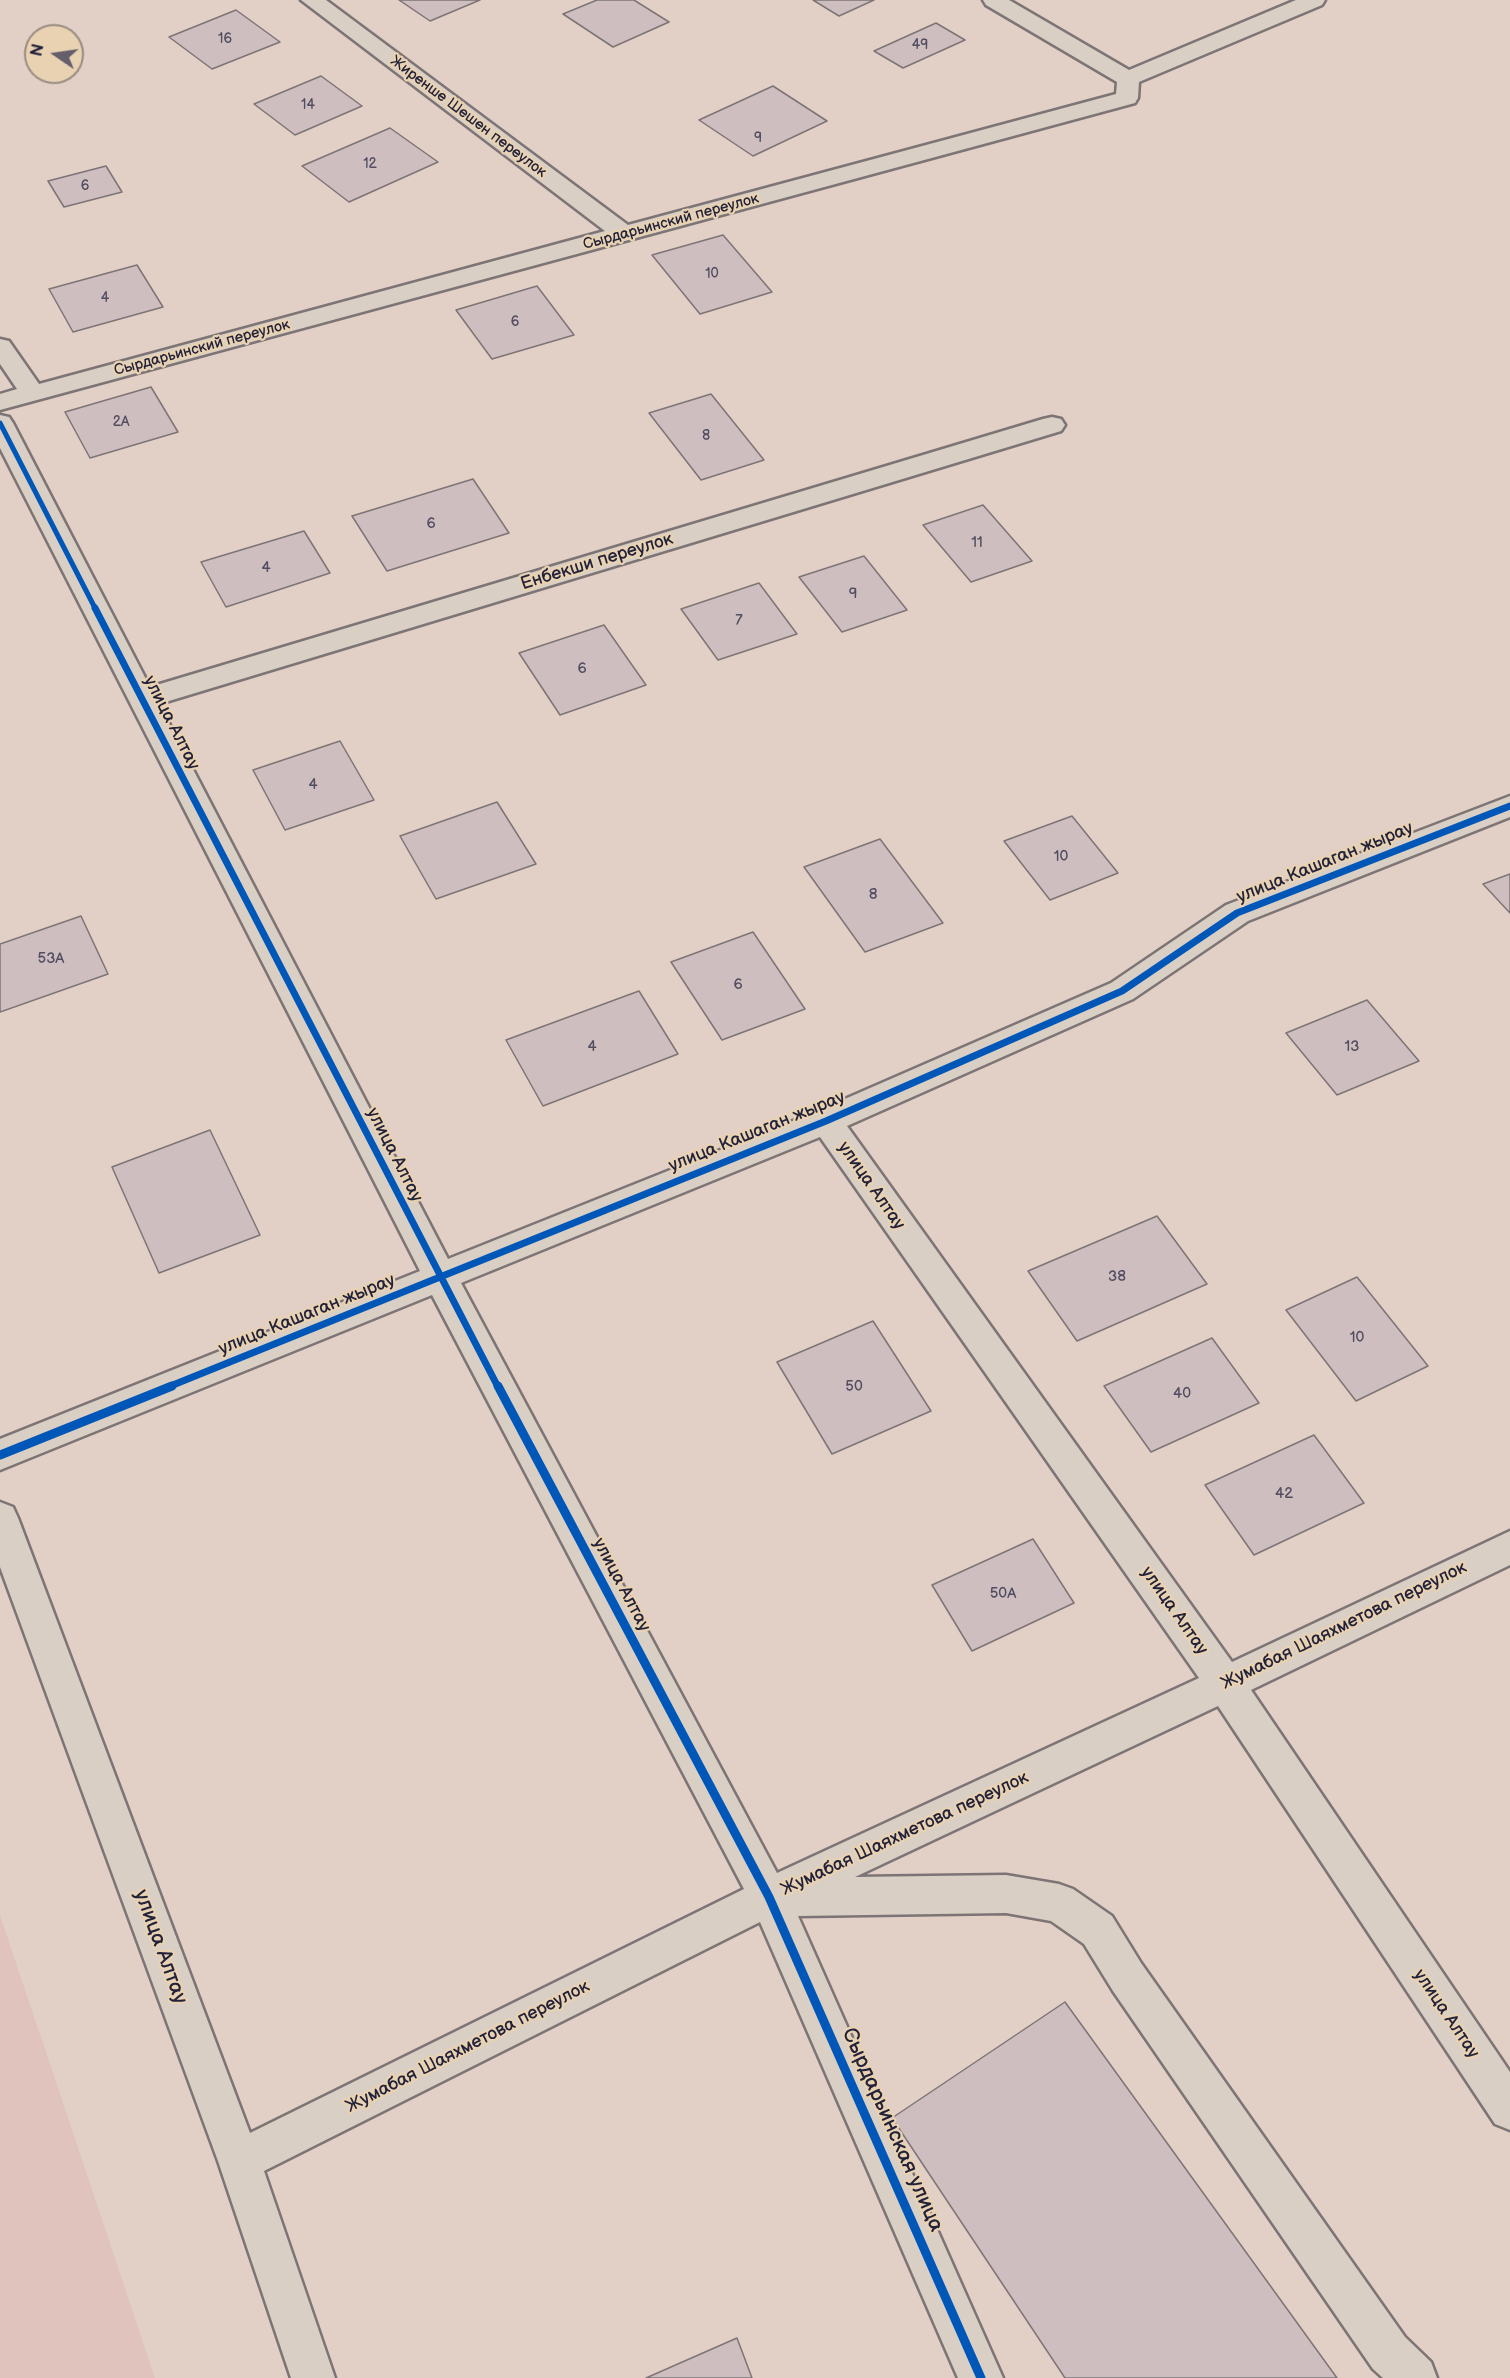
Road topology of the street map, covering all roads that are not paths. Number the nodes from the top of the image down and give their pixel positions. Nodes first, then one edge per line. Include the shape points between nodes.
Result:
1 (312, 0) edge
2 (994, 0) edge
3 (1314, 0) edge
4 (1128, 79) junction
5 (624, 234) junction
6 (0, 346) edge
7 (33, 394) junction
8 (0, 402) edge
9 (0, 423) edge
10 (1052, 425) dead end
11 (142, 699) junction
12 (1510, 806) edge
13 (826, 1121) junction
14 (440, 1277) junction
15 (0, 1455) edge
16 (0, 1518) edge
17 (1510, 1546) edge
18 (1226, 1684) junction
19 (769, 1897) junction
20 (1510, 2109) edge
21 (239, 2161) junction
22 (313, 2378) edge
23 (981, 2378) edge
24 (1415, 2378) edge

1 - 5 street, Жиренше Шешен переулок
2 - 4 street
3 - 4 street
4 - 5 street, Сырдарьинский переулок via 1127,98
5 - 7 street, Сырдарьинский переулок
6 - 7 street
7 - 8 street, Сырдарьинский переулок
9 - 11 street, улица Алтау
10 - 11 street, Енбекши переулок
11 - 14 street, улица Алтау
12 - 13 street, улица Кашаган жырау via 1237,913 1122,991
13 - 14 street, улица Кашаган жырау
13 - 18 street, улица Алтау
14 - 15 street, улица Кашаган жырау
14 - 19 street, улица Алтау
16 - 21 street, улица Алтау
17 - 18 street, Жумабая Шаяхметова переулок
18 - 19 street, Жумабая Шаяхметова переулок
18 - 20 street, улица Алтау
19 - 21 street, Жумабая Шаяхметова переулок
19 - 23 street, Сырдарьинская улица
19 - 24 street via 1006,1894 1059,1903 1098,1930 1389,2353
21 - 22 street, улица Алтау

